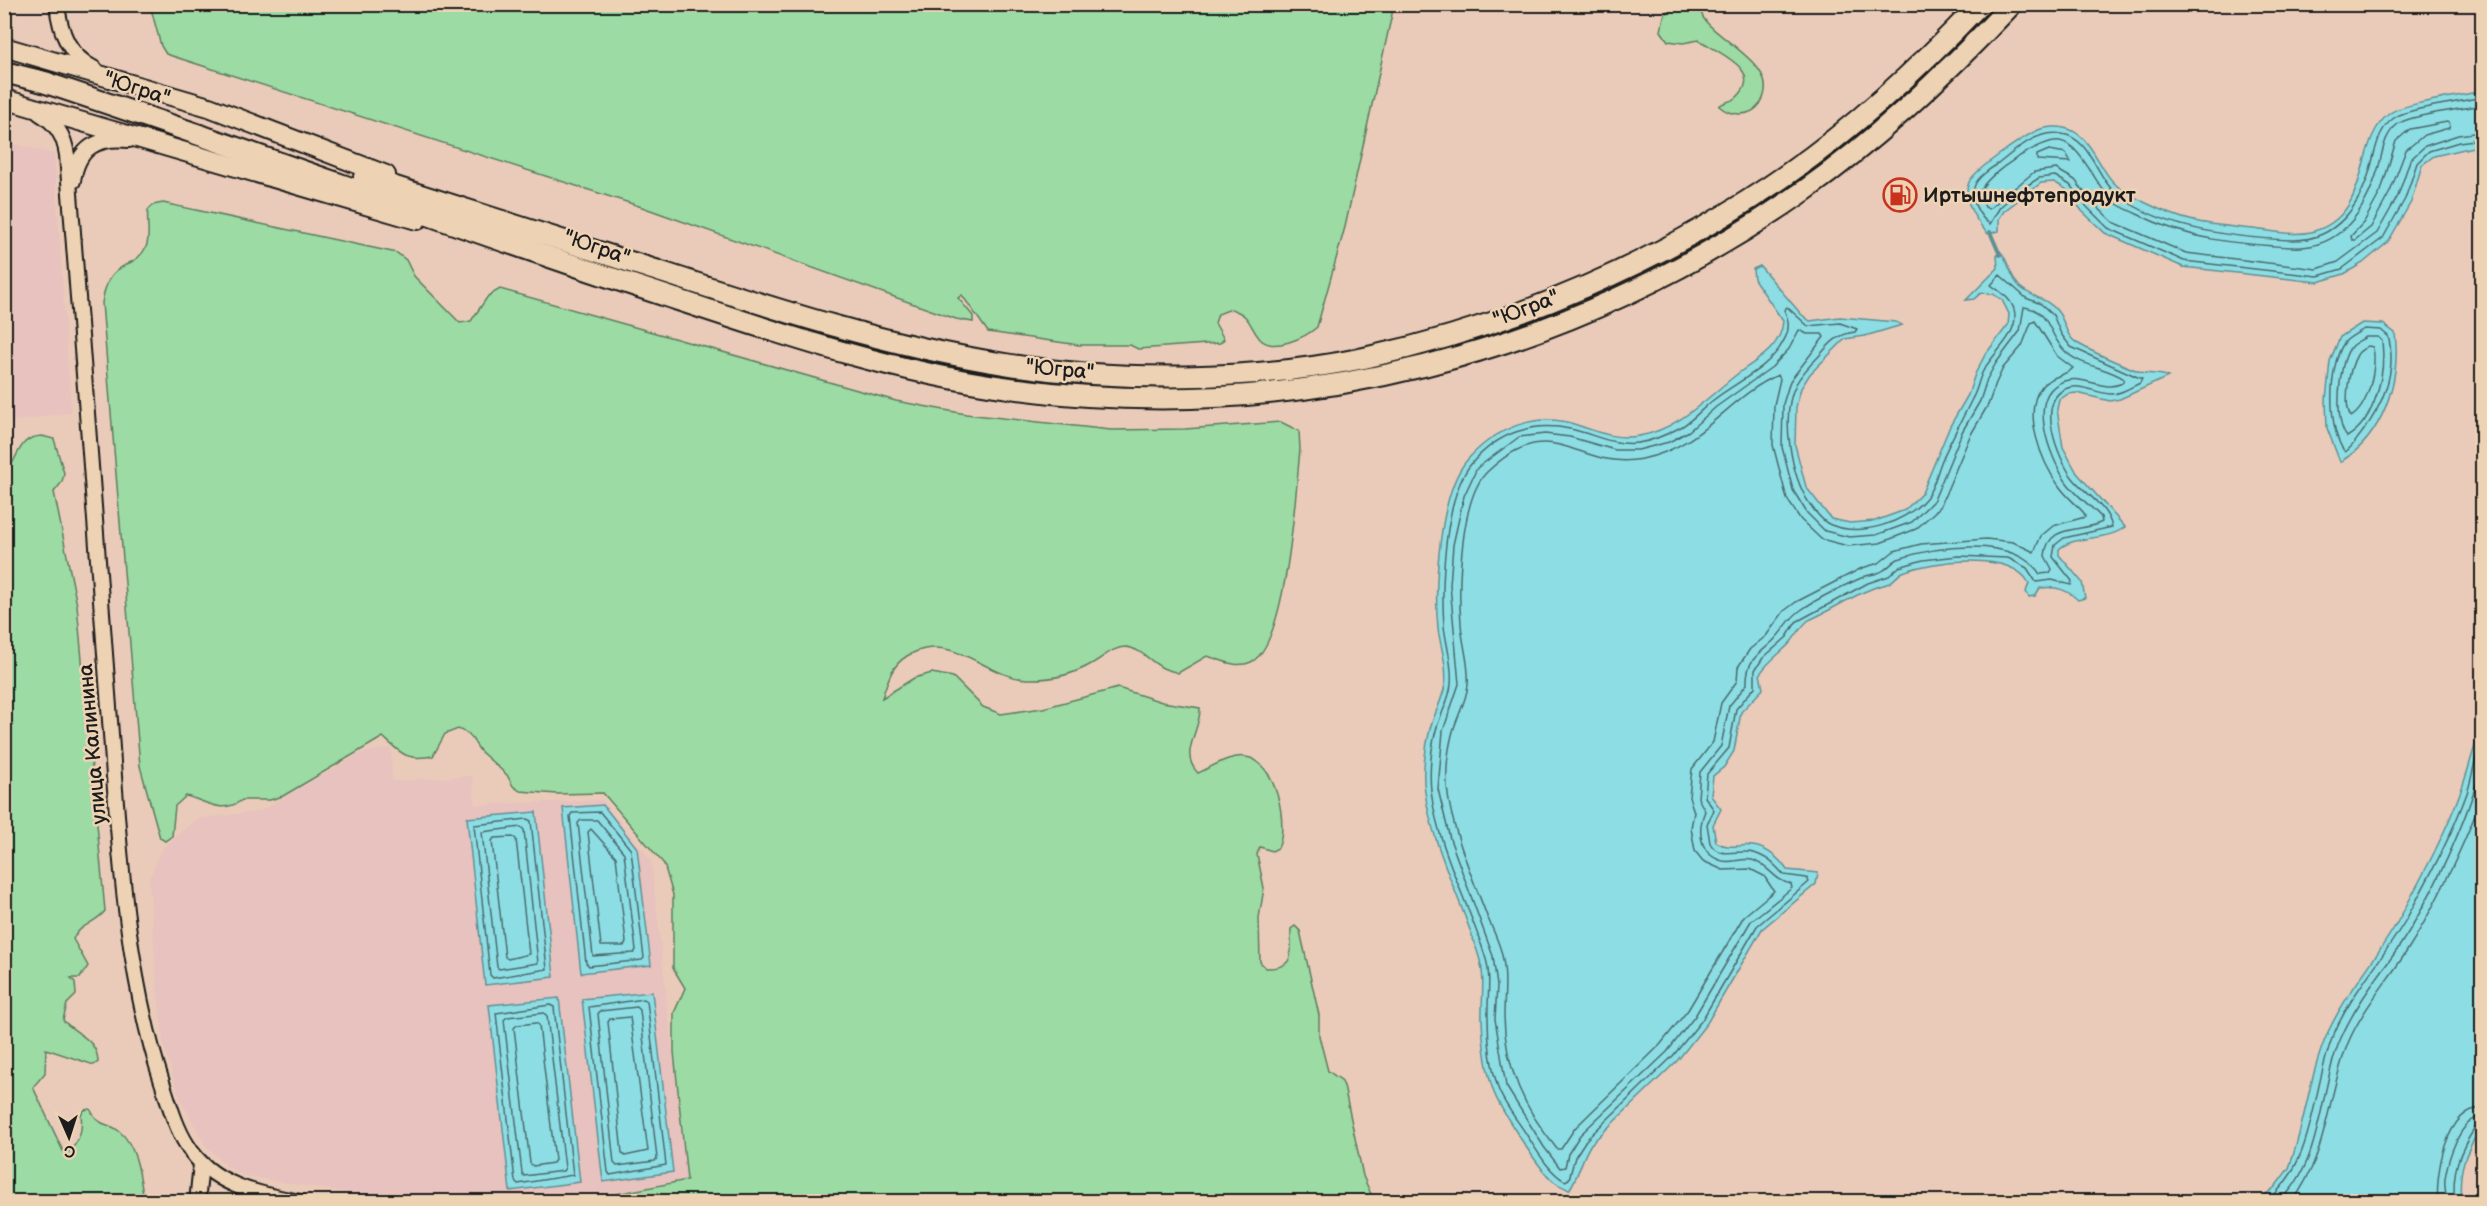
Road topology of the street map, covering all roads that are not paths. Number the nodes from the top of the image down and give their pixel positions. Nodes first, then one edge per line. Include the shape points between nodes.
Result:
1 (57, 4) edge
2 (1971, 4) edge
3 (1980, 4) edge
4 (2012, 4) edge
5 (1940, 46) junction
6 (4, 47) edge
7 (4, 72) edge
8 (111, 77) junction
9 (37, 80) junction
10 (4, 99) edge
11 (27, 106) junction
12 (151, 142) junction
13 (70, 201) junction
14 (600, 252) junction
15 (591, 271) junction
16 (201, 1164) junction
17 (197, 1202) edge
18 (300, 1202) edge

1 - 8 street via 61,28 72,53
2 - 5 street
3 - 5 highway, "Югра"
4 - 15 highway, "Югра" via 1940,77 1852,154 1805,190 1714,247 1623,294 1540,329 1461,357 1366,381 1276,393 1162,399 1006,388 855,355
5 - 14 highway, "Югра" via 1840,135 1788,174 1660,250 1490,322 1395,350 1329,364 1160,376 1010,365 854,331
6 - 8 main road
7 - 9 highway, "Югра"
8 - 14 main road via 249,121 344,160
9 - 14 highway, "Югра" via 163,114
9 - 15 highway, "Югра"
10 - 11 main road
11 - 12 main road
11 - 13 street via 51,120 63,138
12 - 13 street via 119,140 89,148 78,160
12 - 15 main road
13 - 16 street, улица Калинина via 131,940 157,1068 178,1128
16 - 17 street
16 - 18 street, улица Калинина via 237,1186

